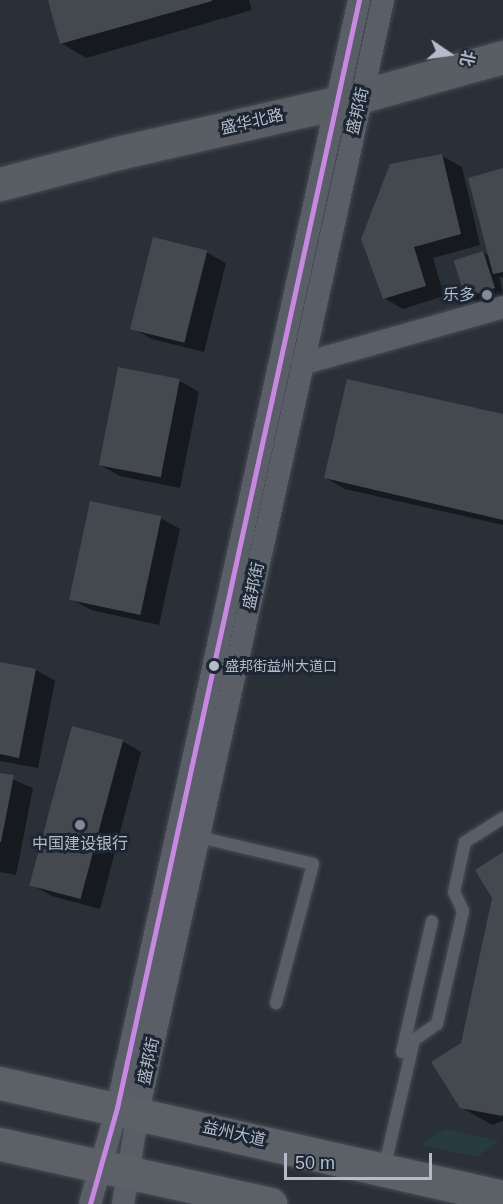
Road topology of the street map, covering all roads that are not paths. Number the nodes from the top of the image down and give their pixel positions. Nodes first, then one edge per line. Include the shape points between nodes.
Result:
1 (359, 0) edge
2 (383, 0) edge
3 (503, 57) edge
4 (349, 100) junction
5 (0, 184) edge
6 (503, 307) edge
7 (302, 364) junction
8 (503, 818) edge
9 (199, 837) junction
10 (432, 921) dead end
11 (276, 1003) dead end
12 (0, 1083) edge
13 (128, 1110) junction
14 (0, 1144) edge
15 (98, 1167) junction
16 (380, 1168) junction
17 (126, 1189) edge
18 (503, 1197) edge
19 (90, 1204) edge
20 (270, 1204) edge

1 - 4 street, 盛邦街
2 - 4 street, 盛邦街
3 - 4 street, 盛华北路
4 - 5 street, 盛华北路
4 - 7 street, 盛邦街
4 - 13 street, 盛邦街
6 - 7 street
7 - 9 street, 盛邦街
8 - 16 lane via 465,842 454,892 463,911 437,1024 414,1040
9 - 11 lane via 313,864
9 - 13 street, 盛邦街
10 - 16 lane
12 - 13 main road, 益州大道
13 - 15 street, 盛邦街
13 - 16 main road, 益州大道
13 - 17 street, 盛邦街
14 - 15 main road
15 - 17 main road
15 - 19 street, 盛邦街
16 - 18 main road, 益州大道
17 - 20 main road

